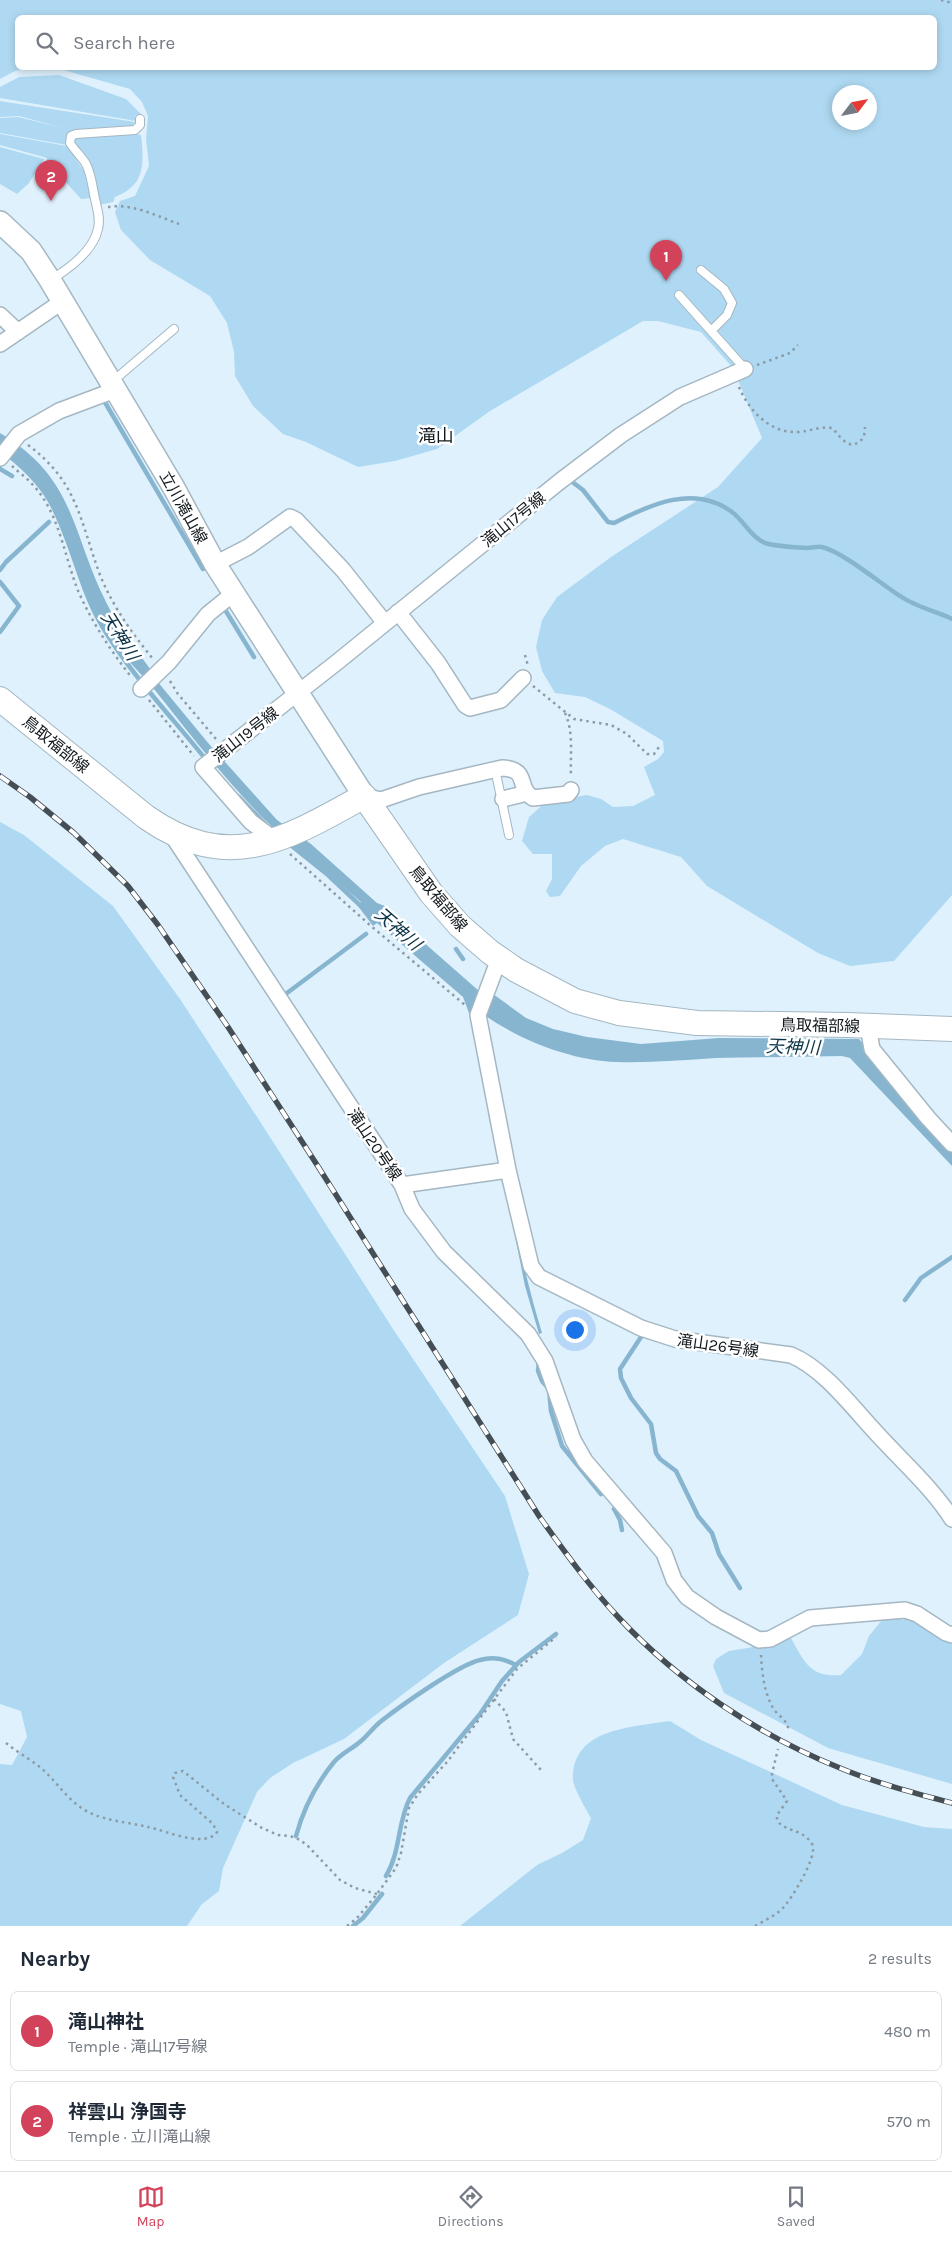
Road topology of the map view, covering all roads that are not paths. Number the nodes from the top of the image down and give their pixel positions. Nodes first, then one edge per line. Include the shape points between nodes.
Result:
1 (140, 119) dead end
2 (0, 222) edge
3 (701, 270) dead end
4 (50, 280) junction
5 (679, 295) dead end
6 (63, 301) junction
7 (0, 315) edge
8 (174, 329) dead end
9 (711, 331) junction
10 (18, 332) junction
11 (0, 344) edge
12 (739, 372) joint
13 (113, 387) junction
14 (2, 456) edge
15 (215, 564) junction
16 (234, 593) junction
17 (398, 612) junction
18 (385, 623) junction
19 (523, 678) road end
20 (140, 689) road end
21 (297, 692) junction
22 (0, 699) edge
23 (495, 769) junction
24 (571, 790) road end
25 (527, 793) junction
26 (364, 796) junction
27 (503, 799) junction
28 (170, 832) junction
29 (509, 835) dead end
30 (277, 840) junction
31 (499, 959) junction
32 (868, 1026) junction
33 (952, 1030) edge
34 (952, 1144) edge
35 (508, 1170) junction
36 (402, 1185) junction
37 (952, 1519) edge
38 (952, 1635) edge

1 - 4 lane via 135,130 71,136 70,143 86,164 91,177 98,228 94,240 69,268
2 - 4 street, 立川滝山線 via 31,251
3 - 9 lane via 724,289 732,303 727,315
4 - 6 street, 立川滝山線
5 - 9 lane
6 - 10 street
6 - 13 street, 立川滝山線
7 - 10 street
8 - 13 lane
9 - 12 lane
10 - 11 street
12 - 17 street, 滝山17号線 via 680,397 621,435
13 - 14 street via 59,411 16,438
13 - 15 street, 立川滝山線
15 - 16 street, 立川滝山線
15 - 18 street via 248,547 290,517 343,570
16 - 20 street via 208,614
16 - 21 street, 立川滝山線
17 - 18 street, 滝山17号線
17 - 19 street via 470,708 500,700
18 - 21 street, 滝山17号線
21 - 26 street, 立川滝山線
21 - 30 street, 滝山19号線 via 203,767 251,822
22 - 28 main road, 鳥取福部線 via 131,805
23 - 25 street via 513,768 519,773
23 - 26 street via 419,787 381,800
23 - 27 lane
24 - 25 street via 568,794 539,798
25 - 27 street
26 - 30 main road, 鳥取福部線
26 - 31 main road, 鳥取福部線 via 431,893 460,926
27 - 29 lane
28 - 30 main road, 鳥取福部線 via 198,843 222,847
28 - 36 street, 滝山20号線
31 - 32 main road, 鳥取福部線 via 556,992 619,1013 697,1023
31 - 35 street via 479,1014
32 - 33 main road, 鳥取福部線
32 - 34 street via 872,1049
35 - 36 street, 滝山20号線
35 - 37 street, 滝山26号線 via 531,1266 538,1277 640,1328 675,1339 791,1355 803,1360 821,1374 913,1472
36 - 38 street via 412,1209 444,1252 528,1334 545,1360 572,1440 585,1461 664,1553 674,1580 687,1597 759,1640 770,1638 810,1618 898,1610 917,1614

